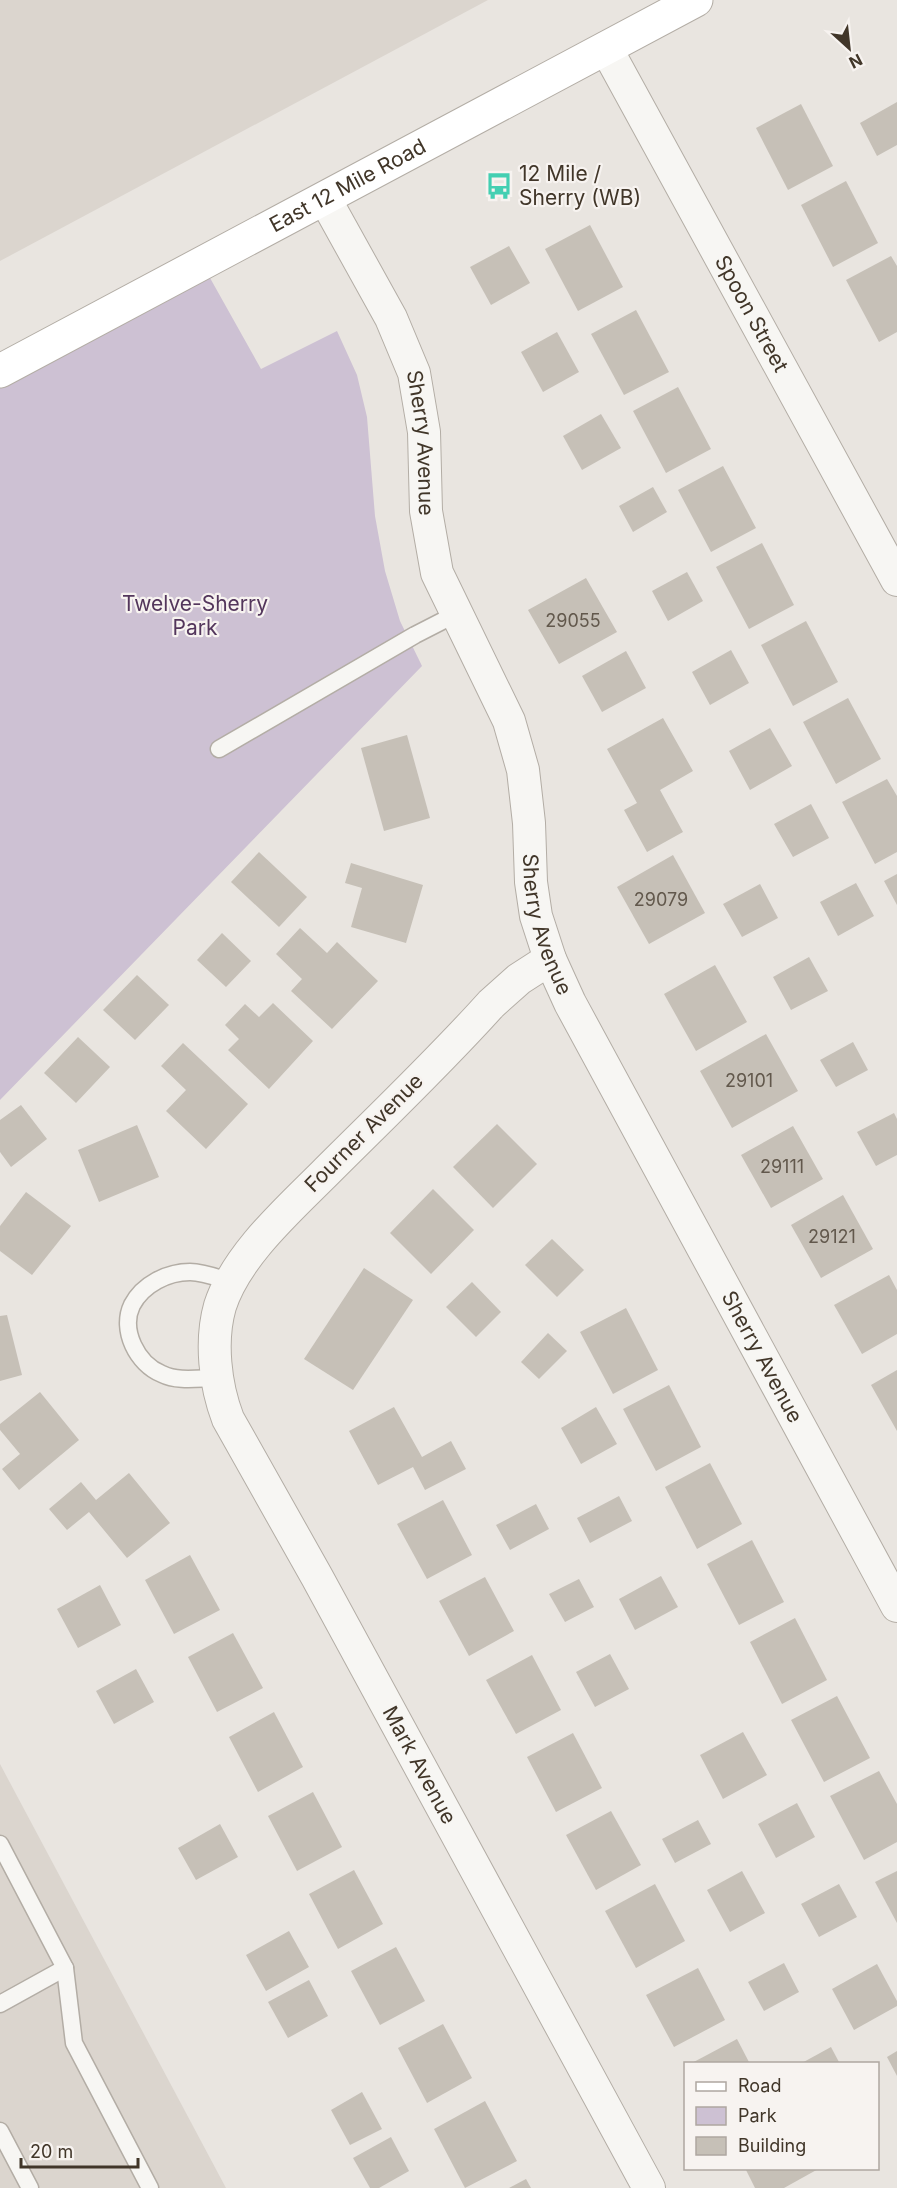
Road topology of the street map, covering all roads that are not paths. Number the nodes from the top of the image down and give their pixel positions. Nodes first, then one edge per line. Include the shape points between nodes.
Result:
1 (696, 0) edge
2 (606, 48) junction
3 (325, 199) junction
4 (0, 371) edge
5 (897, 580) edge
6 (456, 614) junction
7 (219, 749) dead end
8 (550, 959) junction
9 (231, 1282) junction
10 (216, 1335) joint
11 (217, 1378) junction
12 (897, 1606) edge
13 (0, 1844) edge
14 (65, 1968) junction
15 (0, 2004) edge
16 (0, 2131) edge
17 (30, 2188) edge
18 (150, 2188) edge
19 (649, 2188) edge

1 - 2 main road, East 12 Mile Road
2 - 3 main road, East 12 Mile Road
2 - 5 street, Spoon Street
3 - 4 main road, East 12 Mile Road
3 - 6 street, Sherry Avenue via 392,318 414,373 424,432 426,512 437,573
6 - 7 lane
6 - 8 street, Sherry Avenue via 509,722 523,770 531,882 536,916
8 - 9 street, Fourner Avenue via 491,1004 302,1196 250,1253
8 - 12 street, Sherry Avenue
9 - 10 street, Fourner Avenue via 220,1306
9 - 11 lane via 189,1272 162,1277 144,1288 132,1306 132,1347 145,1363 162,1374 184,1379
10 - 11 street, Mark Avenue
11 - 19 street, Mark Avenue via 228,1419
13 - 14 lane
14 - 15 lane
14 - 18 lane via 74,2043
16 - 17 lane

